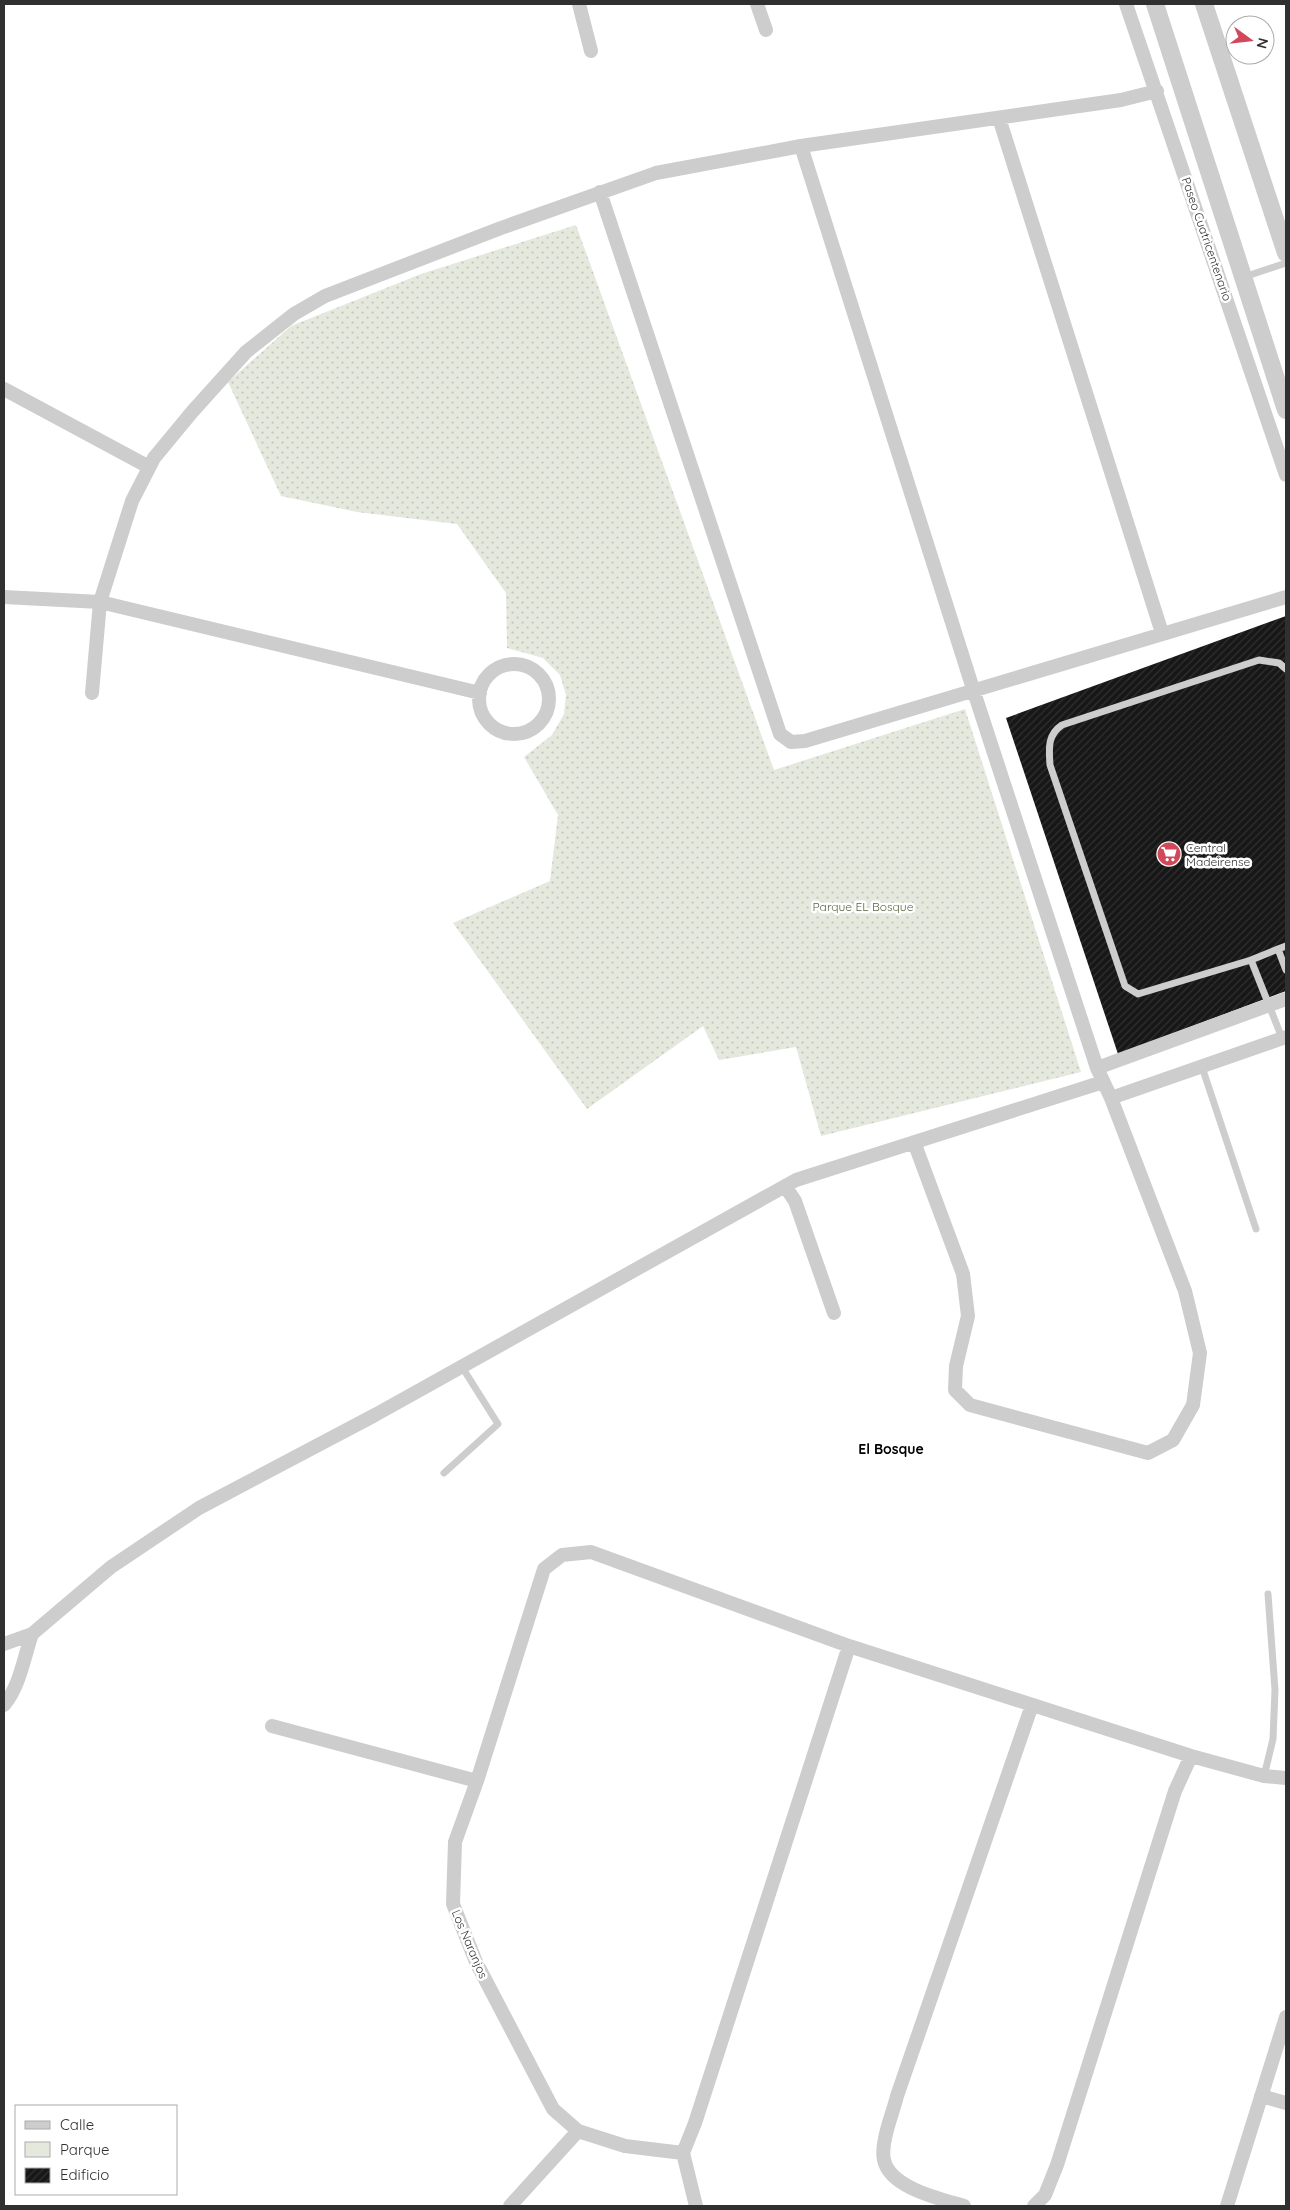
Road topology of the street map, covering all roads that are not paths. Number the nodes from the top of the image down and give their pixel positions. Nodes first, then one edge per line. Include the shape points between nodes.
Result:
1 (579, 4) edge
2 (757, 4) edge
3 (1126, 4) edge
4 (1155, 4) edge
5 (1204, 4) edge
6 (766, 30) dead end
7 (591, 51) dead end
8 (1157, 91) junction
9 (998, 118) junction
10 (801, 146) junction
11 (600, 192) junction
12 (1286, 253) edge
13 (1286, 263) edge
14 (1244, 277) junction
15 (4, 389) edge
16 (1286, 410) edge
17 (149, 467) junction
18 (1286, 475) edge
19 (4, 596) edge
20 (1286, 597) edge
21 (100, 602) junction
22 (1162, 633) junction
23 (1286, 669) edge
24 (974, 692) junction
25 (92, 693) dead end
26 (480, 693) junction
27 (1286, 946) edge
28 (1278, 949) junction
29 (1251, 960) junction
30 (1286, 970) edge
31 (1286, 999) edge
32 (1268, 1006) junction
33 (1284, 1038) edge
34 (1202, 1067) junction
35 (1097, 1068) junction
36 (1103, 1082) junction
37 (1111, 1098) junction
38 (914, 1142) junction
39 (785, 1186) junction
40 (1256, 1229) dead end
41 (834, 1313) dead end
42 (462, 1367) junction
43 (444, 1473) dead end
44 (1268, 1594) dead end
45 (32, 1634) junction
46 (4, 1644) edge
47 (848, 1646) junction
48 (4, 1705) edge
49 (1032, 1705) junction
50 (272, 1726) dead end
51 (1191, 1756) junction
52 (1264, 1776) junction
53 (1286, 1778) edge
54 (477, 1781) junction
55 (1286, 2017) edge
56 (1261, 2096) junction
57 (1286, 2103) edge
58 (578, 2131) junction
59 (683, 2152) junction
60 (510, 2206) edge
61 (696, 2206) edge
62 (964, 2206) edge
63 (1034, 2206) edge
64 (1227, 2206) edge

1 - 7 street
2 - 6 street
3 - 8 street, Paseo Cuatricentenario
4 - 14 street, Paseo Cuatricentenario
5 - 12 street
8 - 9 street via 1121,100
8 - 18 street, Paseo Cuatricentenario
9 - 10 street
9 - 22 street
10 - 11 street via 656,173
10 - 24 street
11 - 17 street via 325,296 294,314 246,352 192,412
11 - 24 street via 780,734 791,742 805,741
13 - 14 lane
14 - 16 street, Paseo Cuatricentenario
15 - 17 street
17 - 21 street via 132,501
19 - 21 street
20 - 22 street
21 - 25 street
21 - 26 street
22 - 24 street
23 - 29 lane via 1279,664 1258,660 1062,725 1055,730 1049,744 1050,765 1125,986 1138,994
24 - 35 street
26 - 26 street via 483,682 500,667 522,664 532,668 547,685 548,708 535,728 525,733 501,732 484,716
27 - 28 lane
28 - 29 lane
28 - 30 lane
29 - 32 lane
31 - 32 street
32 - 33 lane
32 - 35 street
33 - 34 street
34 - 37 street
34 - 40 lane
35 - 36 street
36 - 37 street
36 - 38 street
37 - 38 street via 1185,1291 1200,1353 1193,1405 1173,1440 1148,1453 970,1405 955,1390 956,1366 968,1316 963,1274
38 - 39 street
39 - 41 street via 795,1201
39 - 42 street
42 - 43 lane via 498,1424
42 - 45 street via 199,1508 111,1567
44 - 52 lane via 1275,1690 1273,1740
45 - 46 street
45 - 48 street via 17,1680
47 - 49 street
47 - 54 street, Los Naranjos via 591,1552 562,1555 544,1569
47 - 59 street
49 - 51 street
49 - 62 street via 897,2096 884,2145 884,2160 890,2174 920,2193
50 - 54 street
51 - 52 street
51 - 63 street via 1175,1791 1057,2165 1045,2195
52 - 53 street
54 - 58 street, Los Naranjos via 455,1842 453,1904 476,1962 553,2109
55 - 56 street
56 - 57 street
56 - 64 street
58 - 59 street, Los Naranjos via 625,2146
58 - 60 street
59 - 61 street

